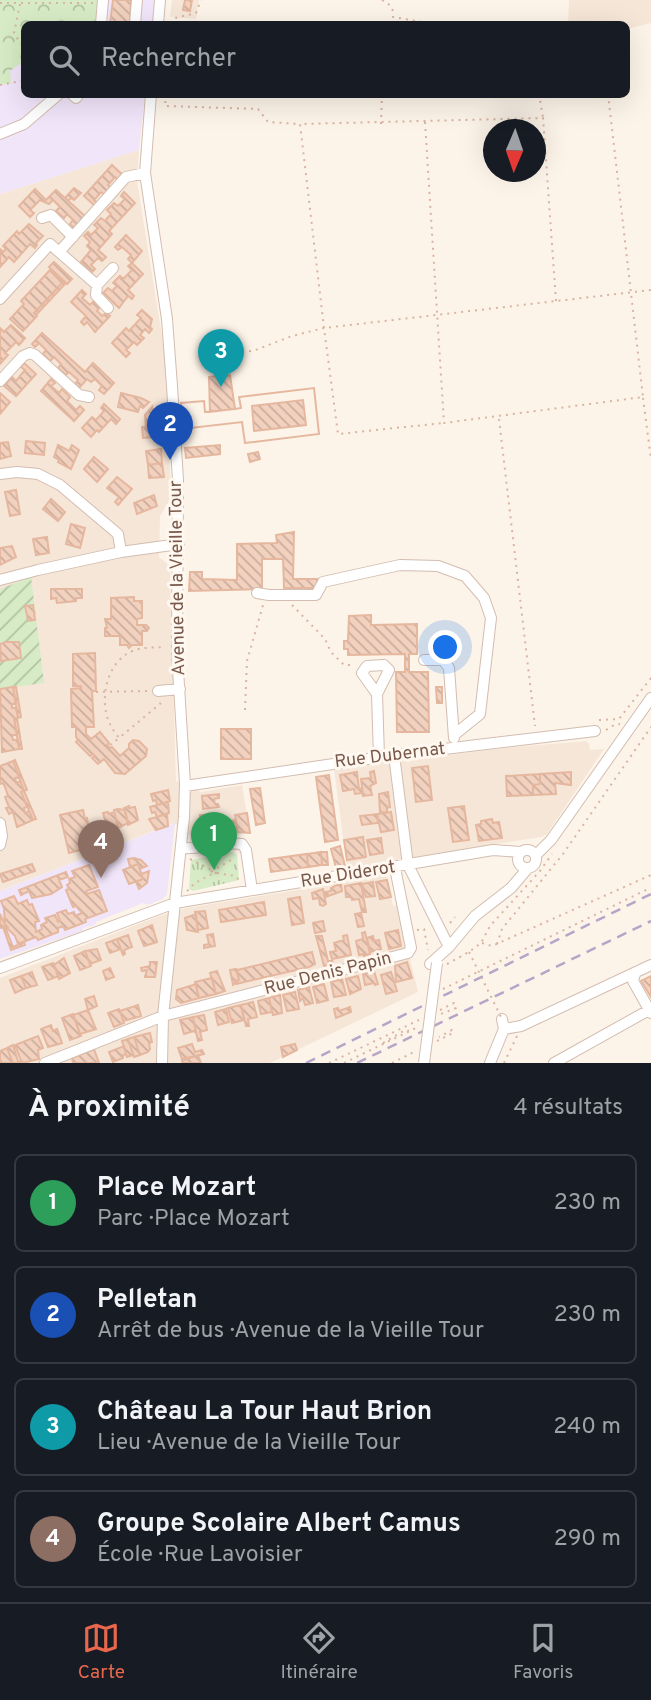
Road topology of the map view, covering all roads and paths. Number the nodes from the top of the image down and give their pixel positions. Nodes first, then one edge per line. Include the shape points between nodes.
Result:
1 (137, 0) edge
2 (160, 0) edge
3 (201, 0) edge
4 (382, 0) edge
5 (103, 1) edge
6 (21, 3) junction
7 (0, 4) edge
8 (393, 17) junction
9 (102, 21) edge
10 (135, 21) edge
11 (158, 21) edge
12 (174, 21) edge
13 (392, 21) edge
14 (417, 21) edge
15 (21, 44) edge
16 (21, 81) dead end
17 (0, 85) edge
18 (54, 98) edge
19 (151, 98) edge
20 (166, 98) edge
21 (382, 98) edge
22 (540, 98) edge
23 (608, 98) edge
24 (543, 118) junction
25 (425, 122) junction
26 (300, 124) junction
27 (380, 124) junction
28 (0, 134) edge
29 (145, 173) junction
30 (42, 218) dead end
31 (73, 237) junction
32 (60, 251) junction
33 (113, 268) dead end
34 (97, 285) junction
35 (651, 290) edge
36 (630, 292) junction
37 (0, 299) edge
38 (556, 301) junction
39 (108, 308) dead end
40 (438, 315) junction
41 (324, 328) junction
42 (235, 352) dead end
43 (0, 381) edge
44 (89, 397) dead end
45 (643, 397) junction
46 (499, 417) junction
47 (444, 423) junction
48 (651, 459) edge
49 (0, 474) edge
50 (178, 544) junction
51 (121, 552) junction
52 (0, 580) edge
53 (261, 593) joint
54 (289, 595) junction
55 (162, 647) dead end
56 (424, 660) dead end
57 (367, 666) junction
58 (651, 678) edge
59 (180, 689) junction
60 (158, 691) joint
61 (96, 692) dead end
62 (105, 692) junction
63 (377, 694) junction
64 (651, 698) edge
65 (161, 703) dead end
66 (245, 710) dead end
67 (622, 724) dead end
68 (595, 726) junction
69 (535, 727) dead end
70 (651, 727) edge
71 (454, 735) junction
72 (119, 738) junction
73 (110, 745) dead end
74 (455, 748) junction
75 (394, 755) junction
76 (379, 757) junction
77 (185, 786) junction
78 (0, 823) edge
79 (0, 845) edge
80 (181, 848) junction
81 (520, 852) junction
82 (536, 855) junction
83 (230, 860) dead end
84 (408, 866) junction
85 (395, 868) junction
86 (527, 868) junction
87 (216, 869) junction
88 (211, 872) junction
89 (217, 873) junction
90 (651, 875) edge
91 (650, 888) edge
92 (252, 890) junction
93 (175, 903) junction
94 (455, 917) dead end
95 (449, 924) dead end
96 (481, 943) dead end
97 (497, 944) junction
98 (449, 947) junction
99 (469, 952) dead end
100 (435, 962) junction
101 (651, 965) edge
102 (0, 968) edge
103 (635, 974) junction
104 (443, 989) dead end
105 (439, 1010) dead end
106 (650, 1012) edge
107 (439, 1014) dead end
108 (163, 1016) junction
109 (423, 1018) dead end
110 (503, 1024) junction
111 (522, 1026) junction
112 (419, 1027) dead end
113 (404, 1029) junction
114 (410, 1031) junction
115 (369, 1051) junction
116 (45, 1063) edge
117 (162, 1063) edge
118 (329, 1063) edge
119 (344, 1063) edge
120 (417, 1063) edge
121 (424, 1063) edge
122 (489, 1063) edge
123 (504, 1063) edge
124 (554, 1063) edge

1 - 10 street
2 - 11 street
3 - 12 path via 196,13
4 - 8 path via 394,11
5 - 6 path
5 - 9 street
6 - 7 path
6 - 15 path via 13,33
8 - 13 path
8 - 14 path
16 - 17 path
18 - 28 street via 24,124
19 - 29 street, Avenue de la Vieille Tour
20 - 26 path via 165,106 258,109 268,122
21 - 27 path
22 - 24 path
23 - 36 path
24 - 25 path
24 - 38 path
25 - 27 path
25 - 40 path
26 - 27 path
26 - 41 path
29 - 31 street via 126,177
29 - 50 street, Avenue de la Vieille Tour via 167,319
30 - 31 street via 51,215
31 - 32 street
32 - 34 street
32 - 37 street via 50,244
33 - 34 street
34 - 39 street via 96,295
35 - 36 path
36 - 38 path
36 - 45 path
38 - 40 path
40 - 41 path
40 - 47 path
41 - 42 path via 253,351
41 - 47 path via 338,434
43 - 44 street via 30,353 79,395
45 - 46 path
45 - 48 path
46 - 47 path
46 - 69 path
49 - 51 street via 38,474 60,485 118,534
50 - 51 street
50 - 59 street, Avenue de la Vieille Tour
51 - 52 street
53 - 54 street
53 - 66 path via 247,661
54 - 57 path via 290,603 344,665
54 - 71 street via 316,594 323,582 400,565 438,566 465,576 484,597 491,618 480,714
55 - 62 path via 136,650 120,660 112,668
56 - 71 street via 443,660 449,668
57 - 63 street via 362,673
57 - 63 street via 384,665 389,670
58 - 68 path via 620,719
59 - 60 street
59 - 77 street, Avenue de la Vieille Tour
60 - 62 path
61 - 62 path
62 - 72 path via 108,722
63 - 76 street
64 - 82 street
65 - 72 path
67 - 68 path via 609,730
68 - 74 street, Rue Dubernat
70 - 97 path via 563,854 502,929
71 - 74 street
72 - 73 path
74 - 75 street, Rue Dubernat
75 - 76 street, Rue Dubernat
75 - 84 street
76 - 77 street, Rue Dubernat
77 - 80 street, Avenue de la Vieille Tour
78 - 79 street
80 - 88 path
80 - 92 street via 243,844
80 - 93 street, Avenue de la Vieille Tour
81 - 82 street via 529,849
81 - 84 street, Rue Diderot via 493,850
81 - 86 street via 518,861
82 - 86 street via 534,865
83 - 87 path
84 - 85 street, Rue Diderot
84 - 98 street
85 - 92 street, Rue Diderot
85 - 108 street, Rue Denis Papin via 411,948 408,953
86 - 98 street
87 - 88 path
87 - 89 path
88 - 89 path
88 - 93 path
89 - 92 path via 235,876
90 - 97 path
91 - 104 path
92 - 93 street, Rue Diderot
93 - 102 street, Rue Diderot
93 - 108 street, Avenue de la Vieille Tour
94 - 95 path
96 - 97 path
98 - 100 street
99 - 110 path, bridge
100 - 120 street
100 - 121 street, bridge
101 - 103 street
103 - 106 street via 634,981
103 - 111 street
105 - 107 path via 454,1003 456,1007
106 - 124 street
108 - 116 street
108 - 117 street, Avenue de la Vieille Tour
109 - 113 path
110 - 111 street
110 - 122 street
111 - 123 path
112 - 114 path
113 - 114 path
113 - 115 path
113 - 118 path
114 - 115 path
115 - 119 path

